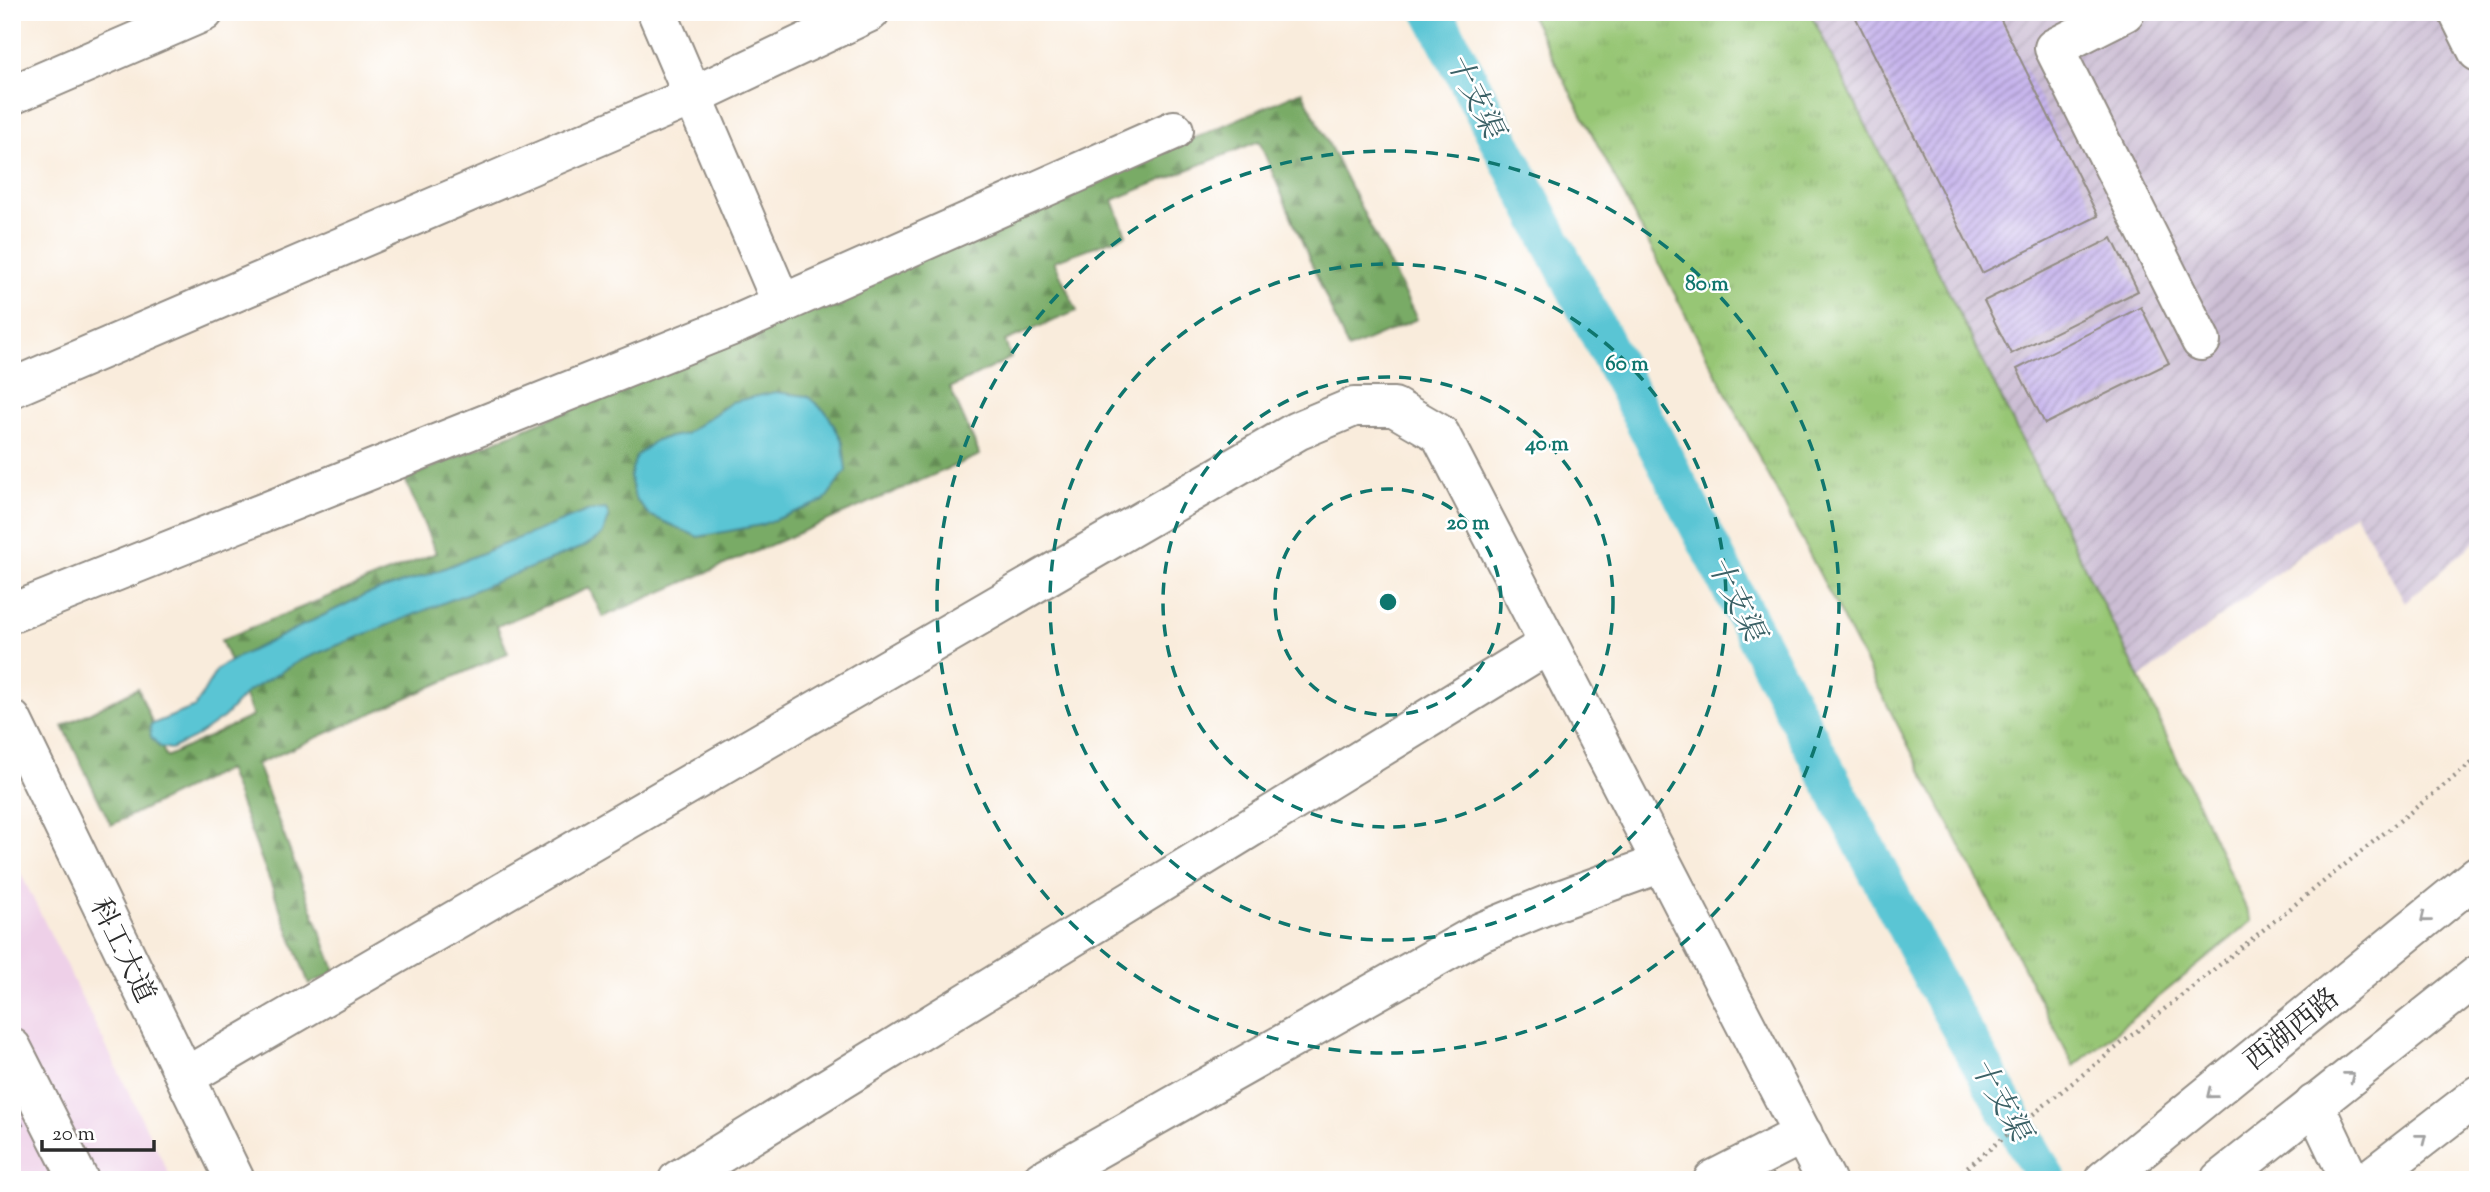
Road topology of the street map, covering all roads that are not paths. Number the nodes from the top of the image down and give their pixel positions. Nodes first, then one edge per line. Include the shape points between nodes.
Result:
1 (204, 12) edge
2 (657, 12) edge
3 (870, 12) edge
4 (2125, 12) edge
5 (2458, 12) edge
6 (2478, 52) edge
7 (12, 95) edge
8 (693, 96) junction
9 (1174, 130) dead end
10 (782, 304) junction
11 (2201, 341) dead end
12 (12, 388) edge
13 (12, 613) edge
14 (1549, 644) junction
15 (12, 720) edge
16 (1662, 863) junction
17 (2478, 875) edge
18 (2478, 975) edge
19 (12, 1048) edge
20 (185, 1077) junction
21 (2478, 1095) edge
22 (2314, 1104) junction
23 (1803, 1135) junction
24 (79, 1179) edge
25 (235, 1180) edge
26 (678, 1180) edge
27 (1042, 1180) edge
28 (1713, 1180) edge
29 (1826, 1180) edge
30 (2104, 1180) edge
31 (2220, 1180) edge
32 (2350, 1180) edge
33 (2368, 1180) edge

1 - 7 street
2 - 8 street
3 - 8 street
4 - 11 street via 2054,48
5 - 6 street
8 - 10 street
8 - 12 street
9 - 10 street
10 - 13 street
14 - 16 street
14 - 20 street via 1440,434 1394,407 1354,407 1297,431
14 - 26 street
15 - 20 street, 科工大道
16 - 23 street
16 - 27 street via 1481,932
17 -> 30 street, 西湖西路
22 -> 18 street
19 - 24 street
20 - 25 street, 科工大道
33 -> 21 street
22 - 31 street
22 - 32 street
23 - 28 street
23 - 29 street

